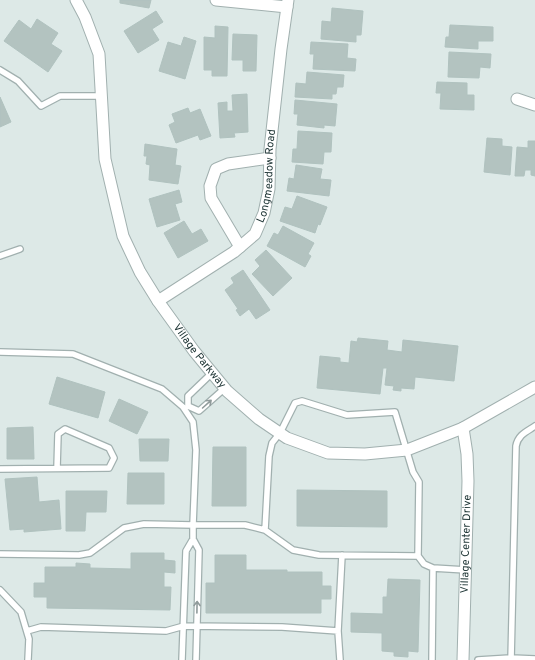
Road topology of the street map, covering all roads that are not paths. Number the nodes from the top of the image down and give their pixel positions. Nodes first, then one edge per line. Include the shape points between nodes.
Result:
1 (76, 0) edge
2 (216, 0) edge
3 (288, 4) edge
4 (0, 70) edge
5 (102, 96) junction
6 (517, 99) dead end
7 (535, 105) edge
8 (270, 158) junction
9 (240, 246) junction
10 (20, 248) dead end
11 (0, 256) edge
12 (158, 302) junction
13 (0, 352) edge
14 (212, 373) junction
15 (225, 388) junction
16 (534, 389) edge
17 (186, 408) junction
18 (535, 426) edge
19 (463, 428) junction
20 (280, 433) junction
21 (407, 450) junction
22 (57, 468) junction
23 (0, 469) edge
24 (193, 525) junction
25 (265, 530) junction
26 (193, 539) junction
27 (0, 554) edge
28 (342, 555) junction
29 (418, 556) junction
30 (433, 568) junction
31 (466, 570) junction
32 (1, 593) edge
33 (184, 626) junction
34 (197, 626) junction
35 (27, 631) junction
36 (338, 631) junction
37 (511, 659) edge
38 (535, 659) edge
39 (28, 660) edge
40 (182, 660) edge
41 (196, 660) edge
42 (340, 660) edge
43 (432, 660) edge
44 (463, 660) edge
45 (478, 660) edge

1 - 5 street, Village Parkway via 99,54
2 - 3 street
3 - 8 street, Longmeadow Road
4 - 5 lane via 18,81 41,106 60,96
5 - 12 street, Village Parkway via 105,159 121,229 140,272
6 - 7 street
8 - 9 street, Longmeadow Road via 269,190 264,213 255,234
8 - 9 street via 228,164 216,169 210,186 211,198
9 - 12 street, Longmeadow Road
10 - 11 lane
12 - 14 street, Village Parkway
13 - 17 lane via 72,354 162,390
14 - 15 street, Village Parkway
14 - 17 lane via 188,396
17 -> 15 lane via 199,412
15 - 20 street, Village Parkway via 259,419
16 - 19 street, Village Parkway
17 - 24 lane via 193,422 196,450
18 - 37 lane via 522,434 516,446
19 - 21 street, Village Parkway
19 - 31 street, Village Center Drive via 468,481
20 - 21 street, Village Parkway via 328,454
20 - 21 lane via 294,403 302,401 347,415 395,412
20 - 25 lane via 272,443 268,456
21 - 29 lane via 413,472 419,482
22 - 22 lane via 109,468 114,458 109,448 65,429 58,434
22 - 23 lane
24 - 25 lane via 245,525
24 - 26 lane
24 - 27 lane via 144,524 124,528 90,553 80,555
25 - 28 lane via 293,550 320,555
26 - 33 lane via 186,551
34 -> 26 lane via 199,550
28 - 29 lane
28 - 36 lane
29 - 30 lane via 424,564
30 - 31 lane
30 - 43 lane
31 - 44 street, Village Center Drive
32 - 35 lane via 21,612
33 - 34 lane
33 - 35 lane via 166,631 41,627
33 - 40 lane
34 - 36 lane via 282,627
34 - 41 lane
35 - 39 lane
36 - 42 lane
37 - 38 lane
37 - 45 lane

